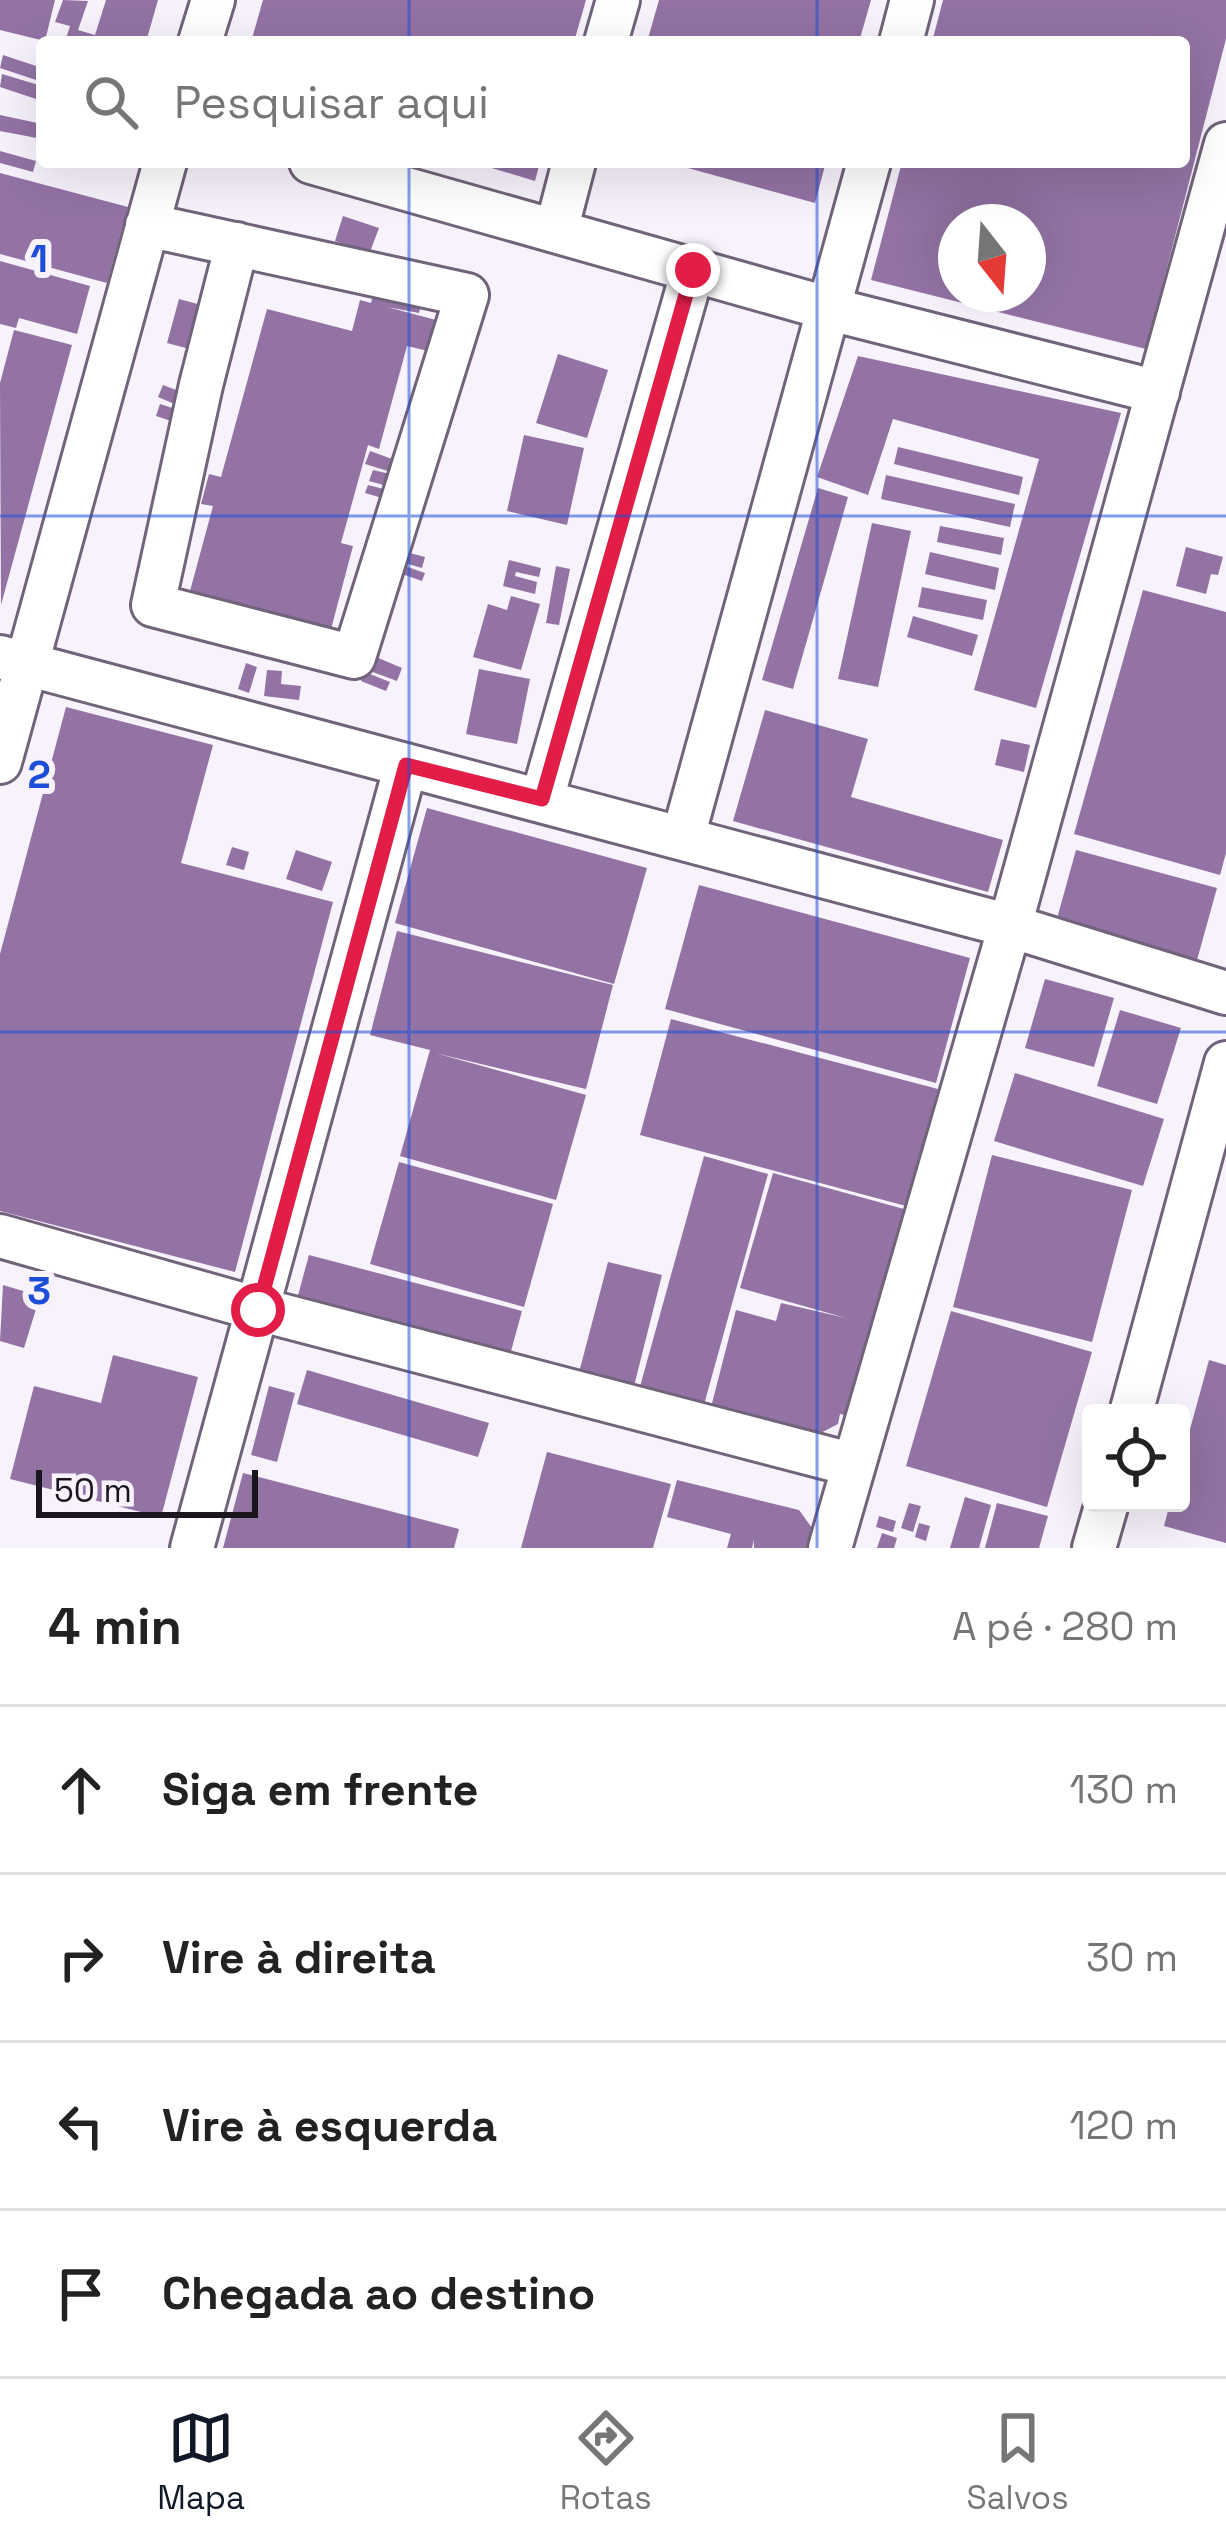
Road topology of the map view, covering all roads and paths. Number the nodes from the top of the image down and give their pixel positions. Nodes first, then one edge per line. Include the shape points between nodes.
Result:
1 (213, 0) edge
2 (618, 0) edge
3 (912, 0) edge
4 (202, 36) edge
5 (608, 36) edge
6 (903, 36) edge
7 (1226, 144) edge
8 (163, 168) edge
9 (331, 168) edge
10 (572, 168) edge
11 (867, 168) edge
12 (147, 225) junction
13 (556, 231) junction
14 (237, 244) junction
15 (693, 270) junction
16 (830, 309) junction
17 (1158, 392) junction
18 (13, 660) edge
19 (0, 762) edge
20 (406, 765) junction
21 (542, 799) junction
22 (683, 837) junction
23 (1010, 926) junction
24 (1226, 993) edge
25 (1226, 1063) edge
26 (0, 1236) edge
27 (258, 1310) junction
28 (1133, 1404) edge
29 (854, 1465) junction
30 (1104, 1512) edge
31 (192, 1548) edge
32 (830, 1548) edge
33 (1094, 1548) edge

1 - 4 street
2 - 5 street
3 - 6 street
7 - 17 street
8 - 12 street
9 - 13 street
10 - 13 street
11 - 16 street
12 - 14 street
12 - 18 street
13 - 15 street
14 - 14 street via 467,295 354,657 153,605
15 - 16 street
15 - 21 street
16 - 17 street
16 - 22 street
17 - 23 street
18 - 19 street
18 - 20 street
20 - 21 street
20 - 27 street
21 - 22 street
22 - 23 street
23 - 24 street
23 - 29 street
25 - 28 street
26 - 27 street
27 - 29 street
27 - 31 street
29 - 32 street
30 - 33 street

